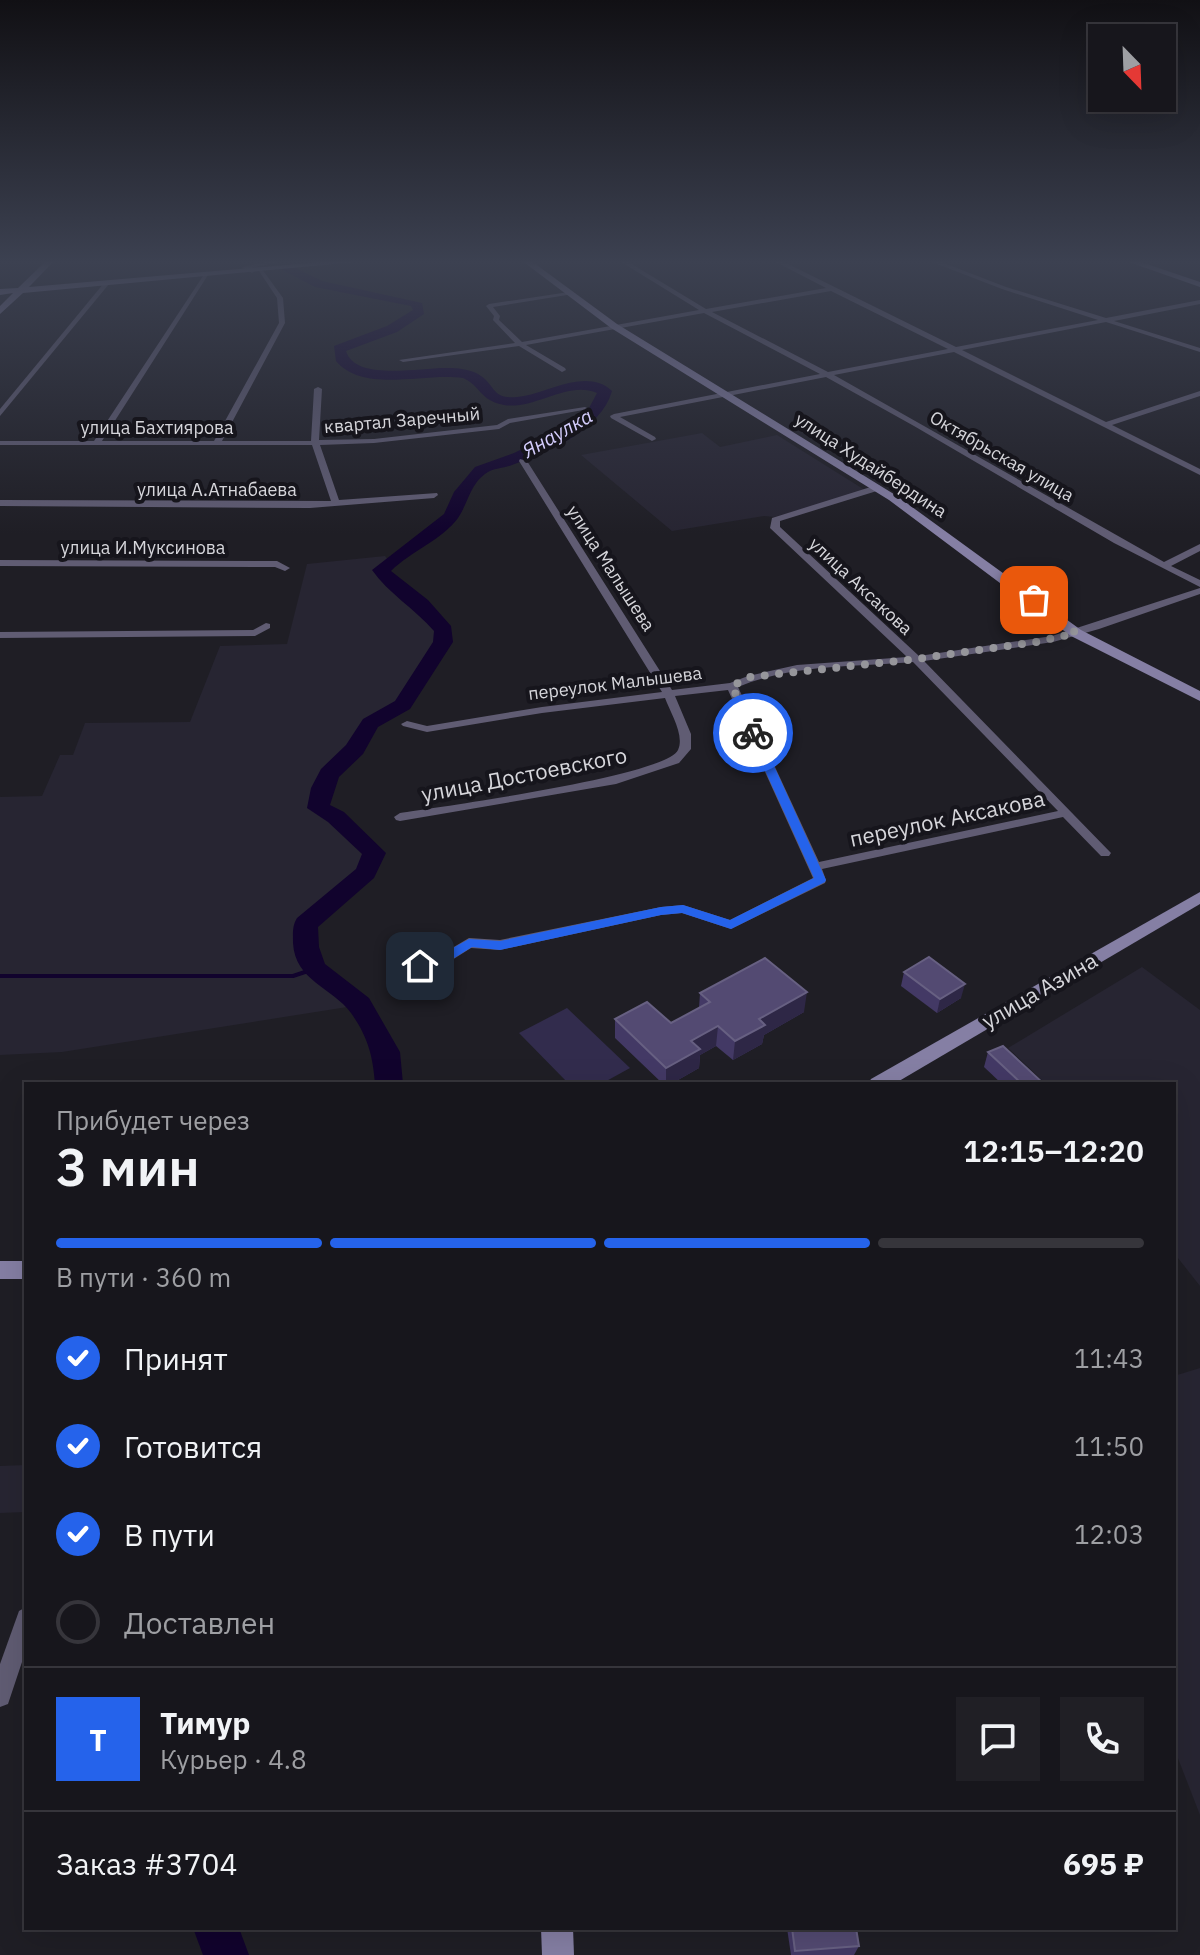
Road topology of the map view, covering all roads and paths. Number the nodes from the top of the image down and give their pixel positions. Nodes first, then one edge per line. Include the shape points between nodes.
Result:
1 (51, 351) edge
2 (156, 351) edge
3 (267, 351) edge
4 (467, 351) edge
5 (532, 351) edge
6 (655, 351) edge
7 (782, 351) edge
8 (952, 351) edge
9 (960, 351) edge
10 (403, 360) dead end
11 (562, 370) dead end
12 (827, 375) junction
13 (318, 389) dead end
14 (1200, 393) edge
15 (724, 394) junction
16 (585, 409) dead end
17 (0, 414) edge
18 (1107, 424) junction
19 (652, 439) dead end
20 (217, 442) junction
21 (0, 443) edge
22 (96, 443) junction
23 (315, 443) junction
24 (523, 461) dead end
25 (1200, 472) edge
26 (877, 488) junction
27 (434, 495) dead end
28 (0, 503) edge
29 (336, 503) junction
30 (1200, 547) edge
31 (0, 563) edge
32 (1163, 566) junction
33 (285, 568) dead end
34 (1200, 584) edge
35 (1200, 591) edge
36 (266, 626) dead end
37 (1076, 633) junction
38 (0, 635) edge
39 (916, 659) junction
40 (732, 686) junction
41 (669, 694) junction
42 (1200, 697) edge
43 (407, 724) dead end
44 (1067, 813) junction
45 (400, 817) dead end
46 (1105, 853) dead end
47 (815, 867) junction
48 (1200, 897) edge
49 (405, 955) dead end
50 (881, 1082) edge
51 (0, 1270) edge
52 (24, 1270) edge
53 (24, 1624) edge
54 (0, 1696) edge
55 (557, 1930) edge
56 (558, 1955) edge

1 - 17 street
2 - 22 street
3 - 20 street
4 - 10 street
5 - 11 street
6 - 15 street, улица Худайбердина
7 - 12 street, Октябрьская улица
8 - 12 street
9 - 18 street
12 - 15 street
12 - 32 street, Октябрьская улица
13 - 23 street, квартал Заречный
14 - 18 street
15 - 19 street via 614,416
15 - 26 street, улица Худайбердина
16 - 23 street, квартал Заречный via 508,421 499,427
18 - 25 street
20 - 22 street, улица Бахтиярова
20 - 23 street, улица Бахтиярова
21 - 22 street, улица Бахтиярова
23 - 29 street, квартал Заречный
24 - 41 street, улица Малышева
26 - 37 street, улица Худайбердина
26 - 39 street, улица Аксакова via 775,520 775,528
27 - 29 street, улица А.Атнабаева
28 - 29 street, улица А.Атнабаева
30 - 32 street
31 - 33 street, улица И.Муксинова
32 - 34 street, Октябрьская улица
35 - 37 street, переулок Малышева
36 - 38 street via 255,633
37 - 39 street, переулок Малышева
37 - 42 street, улица Худайбердина
39 - 40 street, переулок Малышева via 776,672
39 - 44 street, улица Аксакова
40 - 41 street, переулок Малышева
40 - 47 street
41 - 43 street, переулок Малышева via 427,729
41 - 45 street, улица Достоевского via 685,734 685,749 675,761 616,780
44 - 46 street, улица Аксакова
44 - 47 street, переулок Аксакова
47 - 49 street via 820,880 731,925 683,909 661,911 500,945 469,943 420,966 410,967
48 - 50 street, улица Азина
51 - 52 street
53 - 54 street
55 - 56 street

